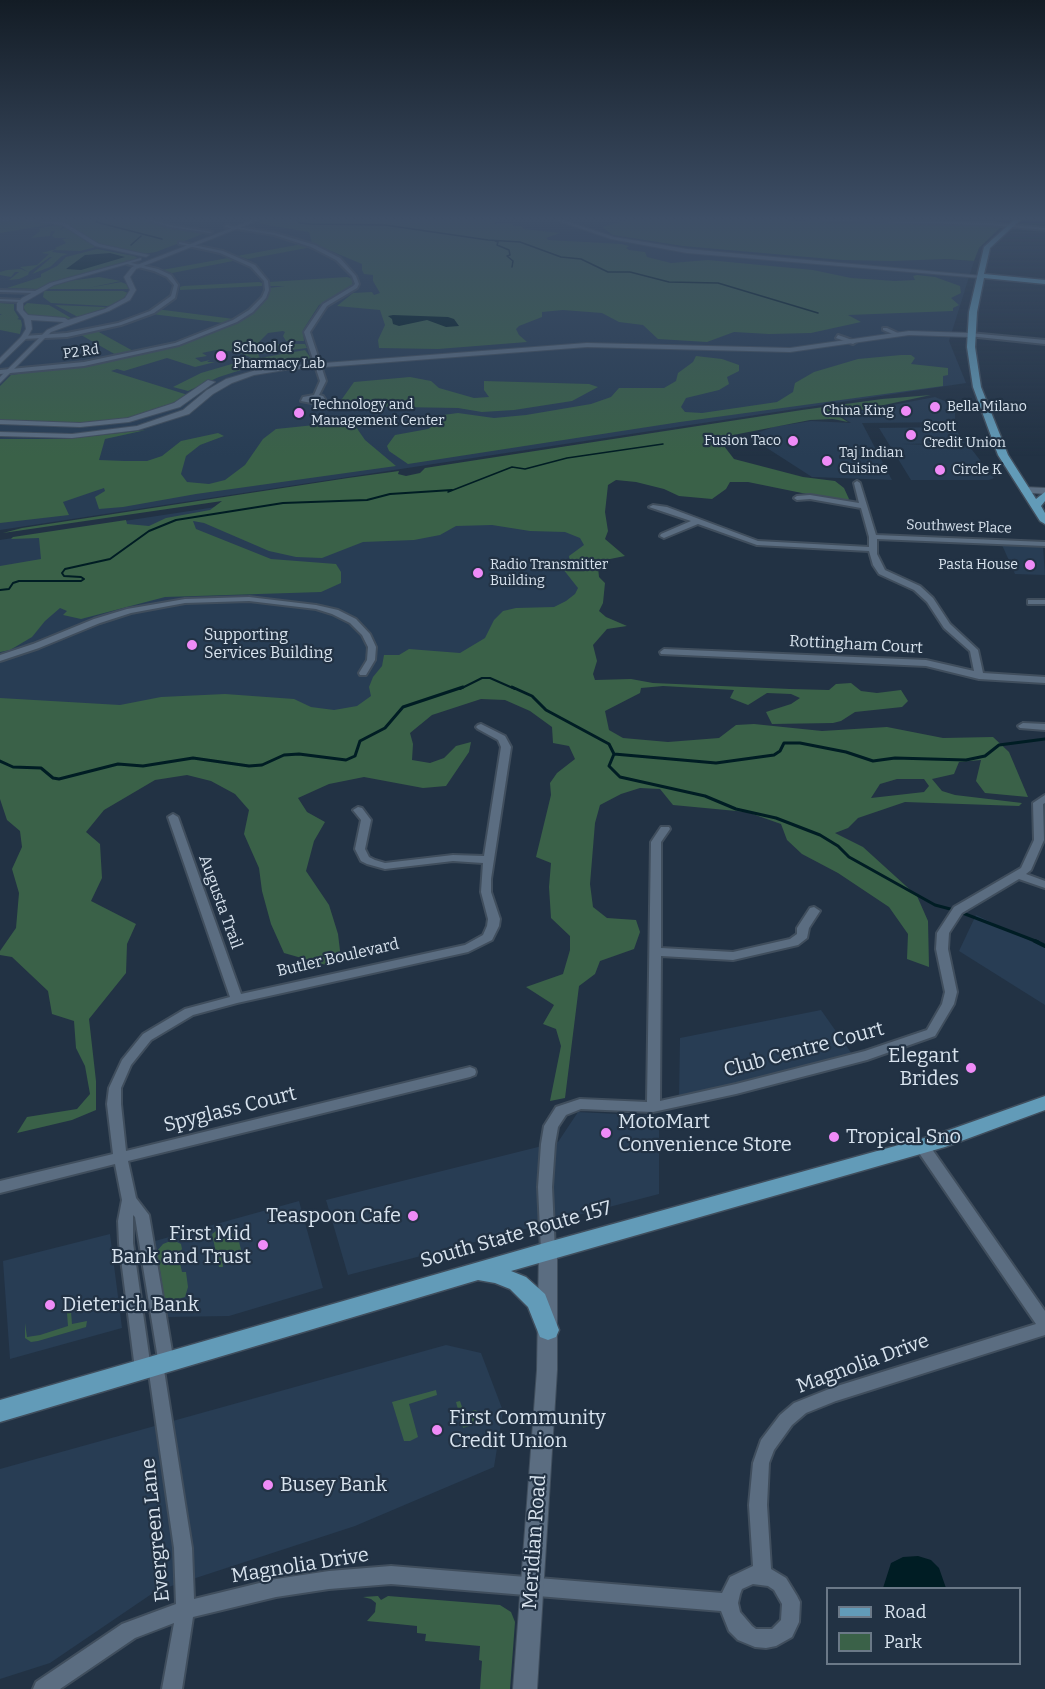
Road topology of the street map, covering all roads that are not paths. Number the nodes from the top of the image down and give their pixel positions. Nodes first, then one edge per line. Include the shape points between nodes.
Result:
1 (24, 299) edge
2 (127, 299) edge
3 (170, 299) edge
4 (262, 299) edge
5 (335, 299) edge
6 (976, 299) edge
7 (0, 300) edge
8 (21, 301) junction
9 (26, 317) junction
10 (80, 318) junction
11 (885, 329) junction
12 (897, 334) junction
13 (971, 334) junction
14 (24, 338) junction
15 (40, 338) junction
16 (838, 338) junction
17 (1045, 340) edge
18 (853, 342) junction
19 (0, 348) edge
20 (15, 348) junction
21 (754, 349) junction
22 (0, 362) edge
23 (317, 363) junction
24 (4, 372) edge
25 (0, 381) edge
26 (192, 395) junction
27 (204, 396) junction
28 (316, 396) dead end
29 (0, 422) edge
30 (0, 435) edge
31 (857, 483) dead end
32 (1024, 490) junction
33 (1045, 493) edge
34 (797, 498) dead end
35 (863, 506) junction
36 (1035, 506) junction
37 (653, 507) dead end
38 (698, 521) junction
39 (1045, 521) edge
40 (664, 536) dead end
41 (873, 537) junction
42 (1045, 544) edge
43 (872, 549) junction
44 (1032, 602) dead end
45 (1045, 602) edge
46 (664, 651) dead end
47 (0, 658) edge
48 (363, 673) dead end
49 (978, 676) junction
50 (1045, 680) edge
51 (1023, 726) dead end
52 (481, 727) dead end
53 (1045, 727) edge
54 (1044, 798) edge
55 (358, 810) dead end
56 (172, 817) dead end
57 (665, 830) dead end
58 (489, 860) junction
59 (1018, 875) junction
60 (1045, 885) edge
61 (814, 911) dead end
62 (655, 952) junction
63 (237, 999) junction
64 (470, 1072) dead end
65 (1045, 1103) edge
66 (653, 1107) junction
67 (922, 1146) junction
68 (120, 1157) junction
69 (0, 1187) edge
70 (129, 1200) junction
71 (548, 1251) junction
72 (474, 1273) junction
73 (1045, 1324) edge
74 (1045, 1328) edge
75 (548, 1330) junction
76 (155, 1366) junction
77 (0, 1411) edge
78 (762, 1575) junction
79 (532, 1588) junction
80 (729, 1603) junction
81 (185, 1610) junction
82 (43, 1689) edge
83 (172, 1689) edge
84 (525, 1689) edge

1 - 8 street
2 - 10 street
3 - 15 street via 147,314 108,327
4 - 24 street, P2 Rd via 251,311 226,326 166,347 84,364
5 - 23 street via 325,305 307,335
6 - 13 main road
7 - 8 street
8 - 9 street via 20,310
9 - 10 street via 48,321
9 - 14 street via 29,329
10 - 15 street
11 - 12 street
11 - 13 street
11 - 16 street
12 - 13 street
12 - 18 street
13 - 17 street
13 - 32 main road via 974,376 984,410
14 - 15 street
14 - 20 street
15 - 24 street
16 - 18 street
16 - 21 street via 801,347
18 - 21 street via 799,350
19 - 20 street
20 - 22 street
21 - 23 street via 600,345
23 - 26 street via 242,371 209,383
23 - 27 street via 253,374
23 - 28 street via 323,381
24 - 25 street
26 - 27 street
26 - 29 street via 162,411 114,422
27 - 30 street via 178,416 138,428 86,435
31 - 35 street
32 - 33 street
32 - 36 main road
33 - 36 main road
34 - 35 street
35 - 41 street
36 - 39 main road
37 - 38 street
38 - 40 street
38 - 43 street via 757,543
41 - 42 street, Southwest Place
41 - 43 street
43 - 49 street via 882,572 917,588 947,626 974,651
44 - 45 street
46 - 49 street, Rottingham Court via 926,663
47 - 48 street via 130,611 185,601 249,599 316,607 353,621 372,647 371,660
49 - 50 street, Rottingham Court
51 - 53 street
52 - 58 street, Butler Boulevard via 502,738 506,747
54 - 59 street via 1038,803 1039,840 1026,870
55 - 58 street via 366,820 360,849 371,862 396,866 445,858
56 - 63 street, Augusta Trail
57 - 62 street via 656,842
58 - 63 street, Butler Boulevard via 486,892 494,926 488,937 476,945
59 - 60 street
59 - 66 street, Club Centre Court via 958,910 943,933 943,957 951,992 931,1033 736,1089
61 - 62 street via 803,935 794,942 733,956
62 - 66 street
63 - 68 street, Butler Boulevard via 172,1020 134,1051 115,1088
64 - 68 street, Spyglass Court
65 - 67 main road, South State Route 157 via 983,1128
66 - 71 street, Club Centre Court via 580,1104 561,1111 551,1126 548,1144
67 - 71 main road, South State Route 157
67 - 73 street
68 - 69 street, Spyglass Court
68 - 70 street, Butler Boulevard
70 - 76 street, Butler Boulevard via 126,1243
70 - 76 street, Butler Boulevard via 142,1215
71 - 72 main road, South State Route 157
71 - 75 street, Meridian Road
72 - 75 main road via 497,1274 518,1283 537,1301
72 - 76 main road, South State Route 157
74 - 78 street, Magnolia Drive via 834,1394 800,1408 786,1420 767,1446 761,1463 758,1505
75 - 79 street, Meridian Road
76 - 77 main road, South State Route 157
76 - 81 street, Evergreen Lane via 183,1548
78 - 80 street via 736,1583
78 - 80 street via 780,1584 790,1602 790,1622 785,1630 766,1639 755,1638 736,1624
79 - 80 street, Magnolia Drive
79 - 81 street, Magnolia Drive via 391,1575 276,1588
79 - 84 street, Meridian Road
81 - 82 street, Magnolia Drive via 129,1631
81 - 83 street, Evergreen Lane

